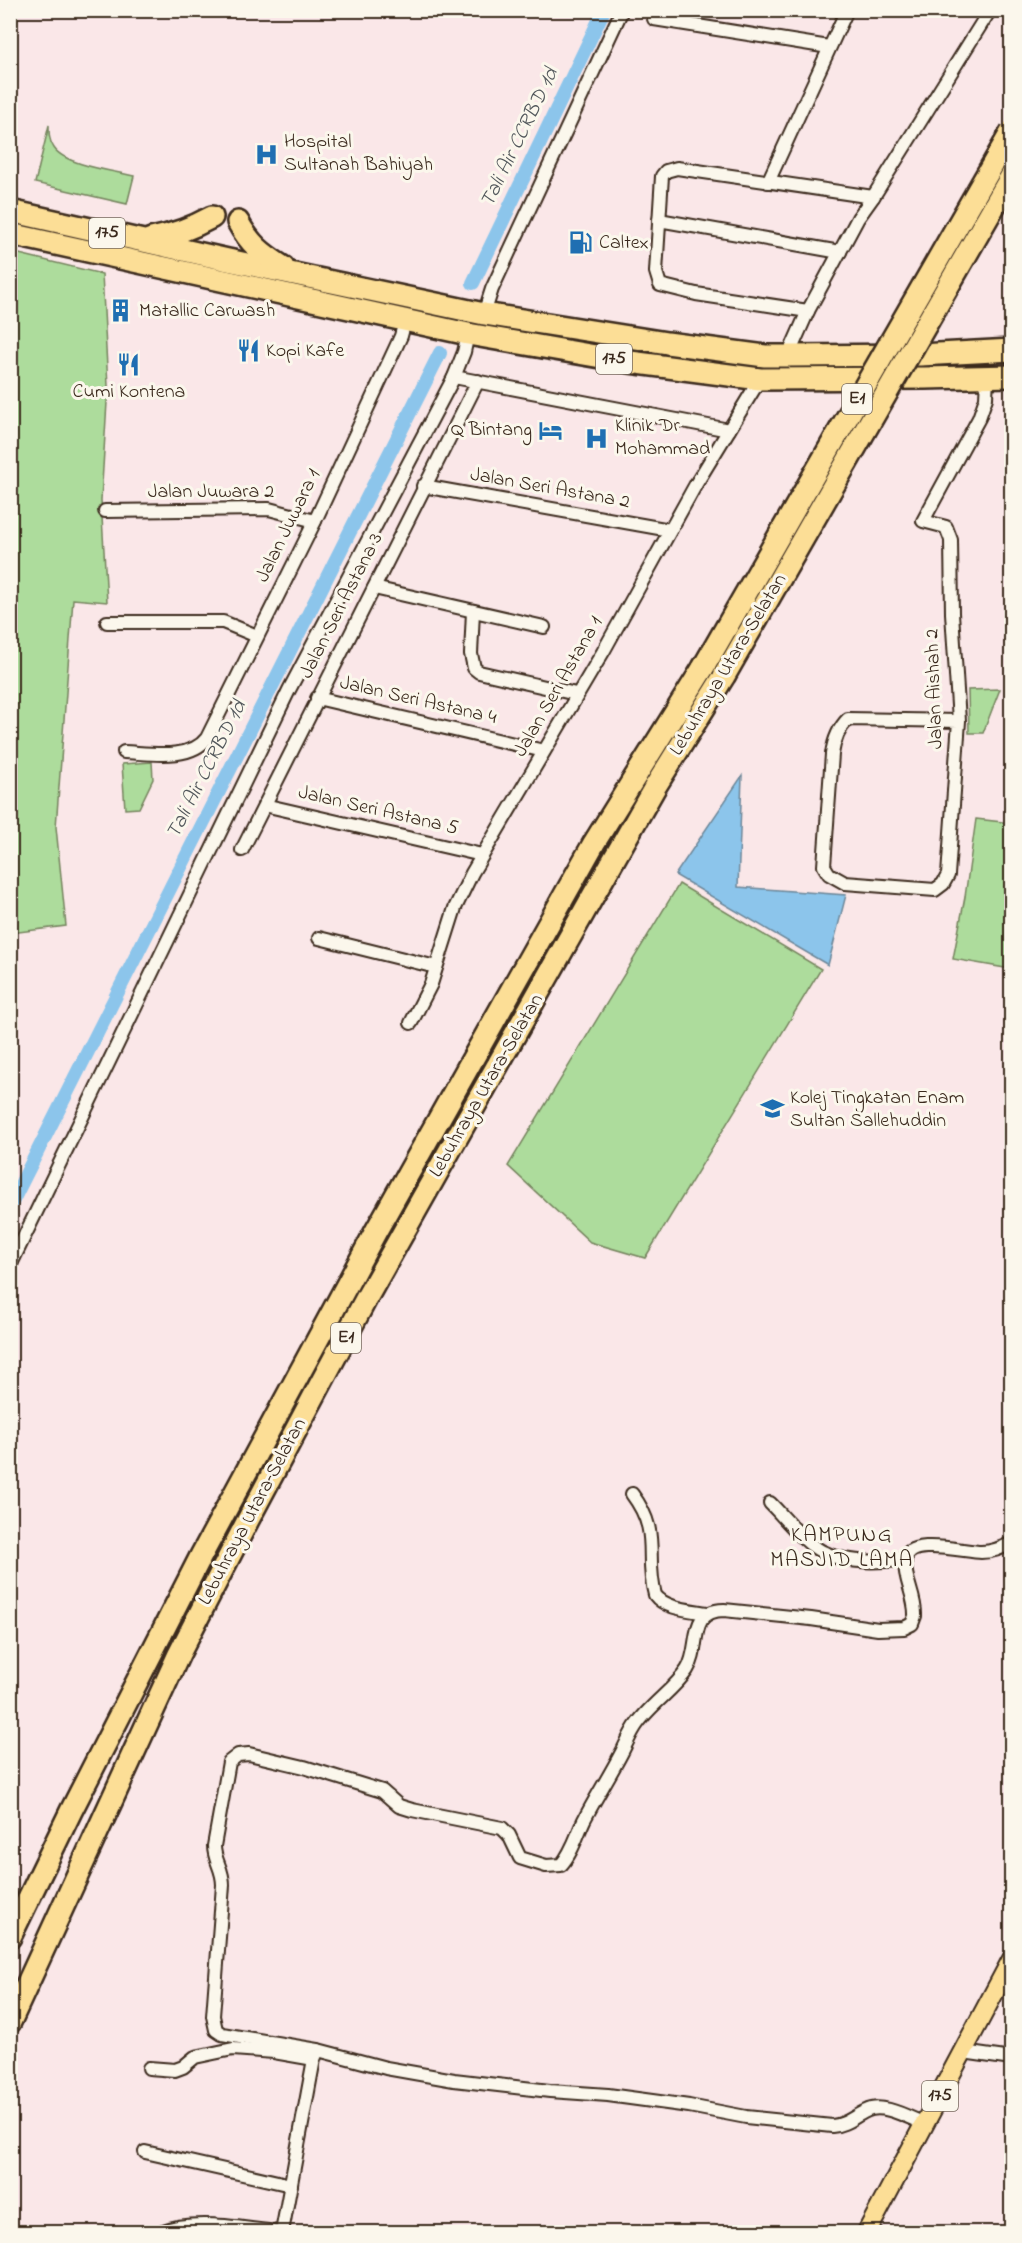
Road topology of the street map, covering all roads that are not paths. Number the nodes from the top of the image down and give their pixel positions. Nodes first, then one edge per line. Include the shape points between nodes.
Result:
1 (622, 10) edge
2 (655, 10) edge
3 (847, 10) edge
4 (990, 10) edge
5 (828, 46) junction
6 (1011, 131) edge
7 (1011, 175) edge
8 (768, 182) junction
9 (873, 197) junction
10 (10, 211) edge
11 (212, 217) dead end
12 (659, 220) junction
13 (238, 222) dead end
14 (10, 234) edge
15 (141, 240) junction
16 (840, 252) junction
17 (204, 255) junction
18 (228, 260) junction
19 (291, 273) junction
20 (199, 276) junction
21 (224, 281) junction
22 (808, 311) junction
23 (484, 314) junction
24 (405, 321) junction
25 (468, 334) junction
26 (1011, 350) edge
27 (788, 356) junction
28 (1011, 376) edge
29 (454, 377) junction
30 (987, 377) junction
31 (760, 379) junction
32 (478, 381) junction
33 (729, 430) junction
34 (423, 486) junction
35 (105, 511) dead end
36 (315, 521) junction
37 (670, 530) junction
38 (374, 588) junction
39 (473, 610) junction
40 (107, 622) dead end
41 (544, 627) dead end
42 (257, 636) junction
43 (576, 694) junction
44 (318, 698) junction
45 (959, 721) junction
46 (544, 751) junction
47 (124, 752) dead end
48 (264, 805) junction
49 (242, 850) dead end
50 (482, 855) junction
51 (319, 938) dead end
52 (436, 967) junction
53 (411, 1023) dead end
54 (10, 1266) edge
55 (632, 1494) dead end
56 (770, 1503) dead end
57 (1011, 1543) edge
58 (905, 1560) junction
59 (707, 1613) junction
60 (10, 1937) edge
61 (1011, 1959) edge
62 (10, 2022) edge
63 (963, 2052) junction
64 (316, 2054) junction
65 (1011, 2059) edge
66 (149, 2068) dead end
67 (925, 2124) junction
68 (145, 2152) dead end
69 (291, 2185) junction
70 (160, 2232) edge
71 (281, 2232) edge
72 (867, 2232) edge

1 - 23 street via 492,289
2 - 5 street via 654,19
3 - 5 street
4 - 9 street
5 - 8 street
6 - 60 highway, Lebuhraya Utara–Selatan / E1, bridge via 702,668 594,843 376,1231 201,1556
7 - 62 highway, Lebuhraya Utara–Selatan / E1, bridge via 724,676 655,787 367,1297 174,1665
8 - 9 street
8 - 12 street via 677,168 666,171 662,176
9 - 16 street
10 - 15 highway, 175
11 - 15 highway via 172,236
12 - 16 street
12 - 22 street via 656,272 660,285
13 - 19 highway via 255,247
14 - 20 highway, 175
15 - 17 highway, 175
16 - 22 street
17 - 18 highway, 175
17 - 20 highway
18 - 19 highway, 175
18 - 21 highway
19 - 23 highway, 175
20 - 21 highway, 175
21 - 24 highway, 175
22 - 27 street
23 - 27 highway, 175 via 667,343
24 - 25 highway, 175
24 - 36 street, Jalan Juwara 1 via 393,356
25 - 29 street
25 - 31 highway, 175
26 - 27 highway, 175 via 920,356
28 - 30 highway, 175
29 - 32 street
29 - 54 street via 290,690
30 - 31 highway, 175
30 - 45 street, Jalan Aishah 2 via 986,398 979,418 923,521 946,528 951,540
31 - 33 street, Jalan Seri Astana 1
32 - 33 street
32 - 34 street, Jalan Seri Astana 3
33 - 37 street, Jalan Seri Astana 1
34 - 37 street, Jalan Seri Astana 2
34 - 38 street, Jalan Seri Astana 3
35 - 36 street, Jalan Juwara 2 via 269,509
36 - 42 street, Jalan Juwara 1
37 - 43 street, Jalan Seri Astana 1
38 - 39 street
38 - 44 street, Jalan Seri Astana 3
39 - 41 street
39 - 43 street via 474,668
40 - 42 street via 216,622
42 - 47 street, Jalan Juwara 1 via 201,746 170,753
43 - 46 street, Jalan Seri Astana 1
44 - 46 street, Jalan Seri Astana 4
44 - 48 street, Jalan Seri Astana 3
45 - 45 street, Jalan Aishah 2 via 948,875 943,884 934,890 845,883 829,874 824,866 830,770 834,742 848,719
46 - 50 street, Jalan Seri Astana 1
48 - 49 street, Jalan Seri Astana 3
48 - 50 street, Jalan Seri Astana 5
50 - 52 street, Jalan Seri Astana 1 via 455,908
51 - 52 street
52 - 53 street, Jalan Seri Astana 1
55 - 59 street via 649,1530 658,1600
56 - 58 street via 820,1550 860,1561
57 - 58 street via 990,1552 921,1547 909,1552
58 - 59 street via 915,1616 912,1624 904,1628 878,1629 731,1611
59 - 64 street via 699,1624 690,1664 633,1729 561,1865 546,1866 520,1858 502,1828 399,1806 382,1791 304,1767 249,1754 233,1758 227,1768 214,1846 224,1872 213,2024 216,2030 230,2036
61 - 63 main road, 175
63 - 65 street
63 - 67 main road, 175
64 - 66 street via 233,2049 195,2057 175,2070
64 - 67 street via 454,2080 638,2098 757,2118 838,2126 866,2110 880,2108
64 - 69 street
67 - 72 main road, 175
68 - 69 street
69 - 71 street
70 - 71 street via 190,2225

